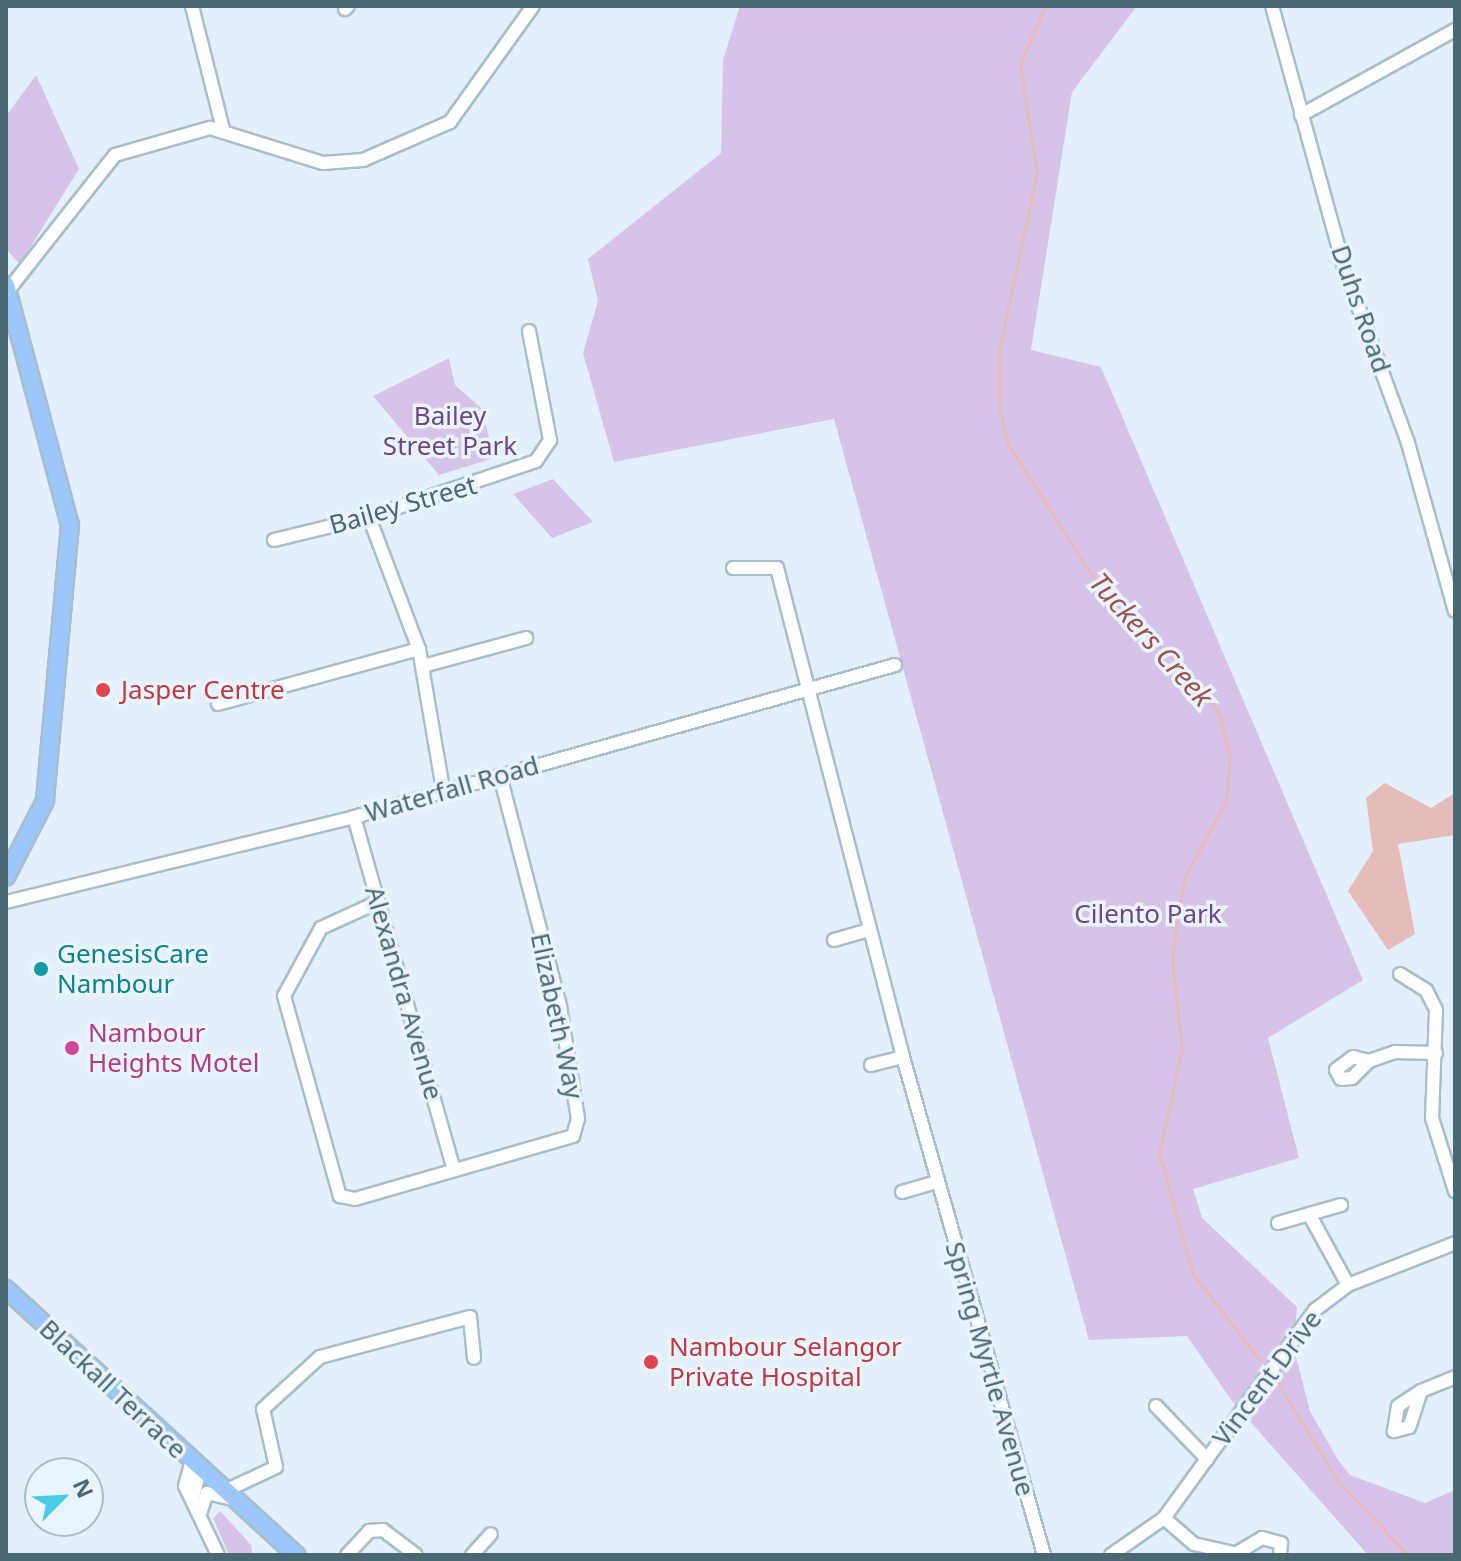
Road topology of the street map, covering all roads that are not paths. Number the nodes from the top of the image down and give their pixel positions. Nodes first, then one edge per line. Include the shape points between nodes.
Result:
1 (192, 6) edge
2 (533, 6) edge
3 (1272, 6) edge
4 (1455, 30) edge
5 (1301, 115) junction
6 (223, 129) junction
7 (8, 290) edge
8 (529, 331) dead end
9 (369, 517) junction
10 (274, 540) dead end
11 (733, 568) dead end
12 (1455, 611) edge
13 (526, 638) dead end
14 (419, 649) junction
15 (895, 665) dead end
16 (423, 666) junction
17 (805, 690) junction
18 (218, 704) dead end
19 (500, 776) junction
20 (443, 790) junction
21 (354, 817) junction
22 (6, 877) edge
23 (6, 902) edge
24 (378, 902) junction
25 (870, 930) junction
26 (834, 940) dead end
27 (1400, 974) dead end
28 (1436, 1053) junction
29 (903, 1057) junction
30 (1369, 1061) dead end
31 (871, 1065) dead end
32 (454, 1170) junction
33 (937, 1182) junction
34 (1455, 1191) edge
35 (902, 1192) dead end
36 (1341, 1205) dead end
37 (1309, 1214) junction
38 (1278, 1223) dead end
39 (1455, 1243) edge
40 (1348, 1285) junction
41 (6, 1289) edge
42 (474, 1358) dead end
43 (1455, 1377) edge
44 (1421, 1391) dead end
45 (1156, 1406) dead end
46 (1207, 1459) junction
47 (196, 1464) junction
48 (232, 1496) junction
49 (201, 1514) junction
50 (1164, 1518) junction
51 (491, 1534) dead end
52 (1240, 1554) edge
53 (218, 1555) edge
54 (296, 1555) edge
55 (347, 1555) edge
56 (416, 1555) edge
57 (472, 1555) edge
58 (1044, 1555) edge
59 (1111, 1555) edge
60 (1280, 1555) edge

1 - 6 street
2 - 6 street via 450,122 363,160 323,163
3 - 5 street, Duhs Road
4 - 5 street
5 - 12 street, Duhs Road
6 - 7 street via 151,141 105,163
7 - 22 main road via 70,525 45,801
8 - 9 street, Bailey Street via 550,440 536,461
9 - 10 street, Bailey Street
9 - 14 street
11 - 17 street, Spring Myrtle Avenue via 777,568
13 - 16 street
14 - 16 street
14 - 18 street
15 - 17 street, Waterfall Road
16 - 20 street
17 - 19 street, Waterfall Road
17 - 25 street, Spring Myrtle Avenue
19 - 20 street, Waterfall Road
19 - 32 street, Elizabeth Way via 560,1006 578,1119 573,1136 556,1144
20 - 21 street, Waterfall Road
21 - 23 street, Waterfall Road
21 - 24 street, Alexandra Avenue
24 - 32 street, Alexandra Avenue
24 - 32 street, Elizabeth Way via 321,928 284,996 333,1185 355,1199
25 - 26 street
25 - 29 street, Spring Myrtle Avenue
27 - 28 street via 1433,998
28 - 30 street via 1395,1052
28 - 34 street via 1432,1118
29 - 31 street
29 - 33 street, Spring Myrtle Avenue
33 - 35 street
33 - 58 street, Spring Myrtle Avenue
36 - 37 street
37 - 38 street
37 - 40 street
39 - 40 street, Vincent Drive
40 - 46 street, Vincent Drive via 1315,1310
41 - 47 main road, Blackall Terrace
42 - 48 street via 470,1317 320,1357 263,1409 276,1467
43 - 44 street
45 - 46 street
46 - 50 street, Vincent Drive
47 - 48 main road
47 - 49 street, Blackall Terrace via 193,1497
48 - 49 street via 207,1493
48 - 54 main road
49 - 53 street, Blackall Terrace
50 - 52 street via 1194,1544
50 - 59 street, Vincent Drive
51 - 57 street
52 - 60 street via 1262,1538 1281,1543
55 - 56 street via 369,1531 383,1530

